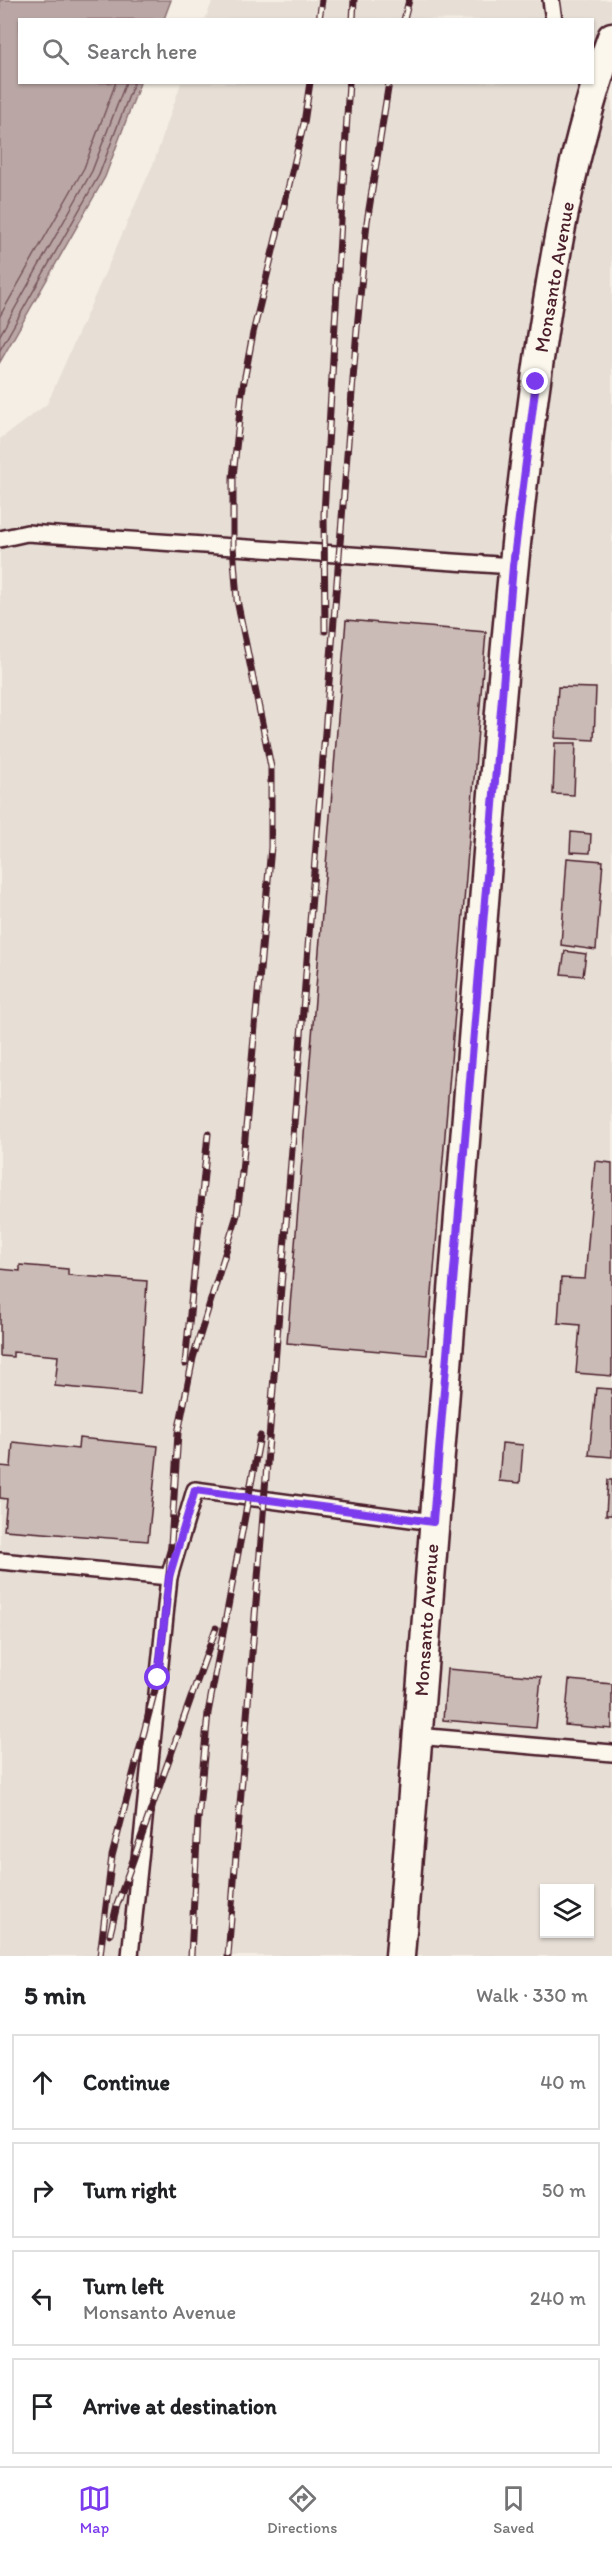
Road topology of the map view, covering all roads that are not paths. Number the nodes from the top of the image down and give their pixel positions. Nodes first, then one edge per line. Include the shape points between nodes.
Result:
1 (551, 0) edge
2 (554, 18) edge
3 (612, 37) edge
4 (594, 81) edge
5 (592, 86) edge
6 (0, 539) edge
7 (513, 566) junction
8 (433, 1522) junction
9 (0, 1561) edge
10 (169, 1577) junction
11 (417, 1736) junction
12 (612, 1753) edge
13 (130, 1956) edge
14 (400, 1956) edge

1 - 2 lane
3 - 4 street, Monsanto Avenue
5 - 7 street, Monsanto Avenue via 549,295
6 - 7 lane via 27,533
7 - 8 street, Monsanto Avenue
8 - 10 lane via 195,1490
8 - 11 street, Monsanto Avenue
9 - 10 lane
10 - 13 lane
11 - 12 lane
11 - 14 street, Monsanto Avenue

